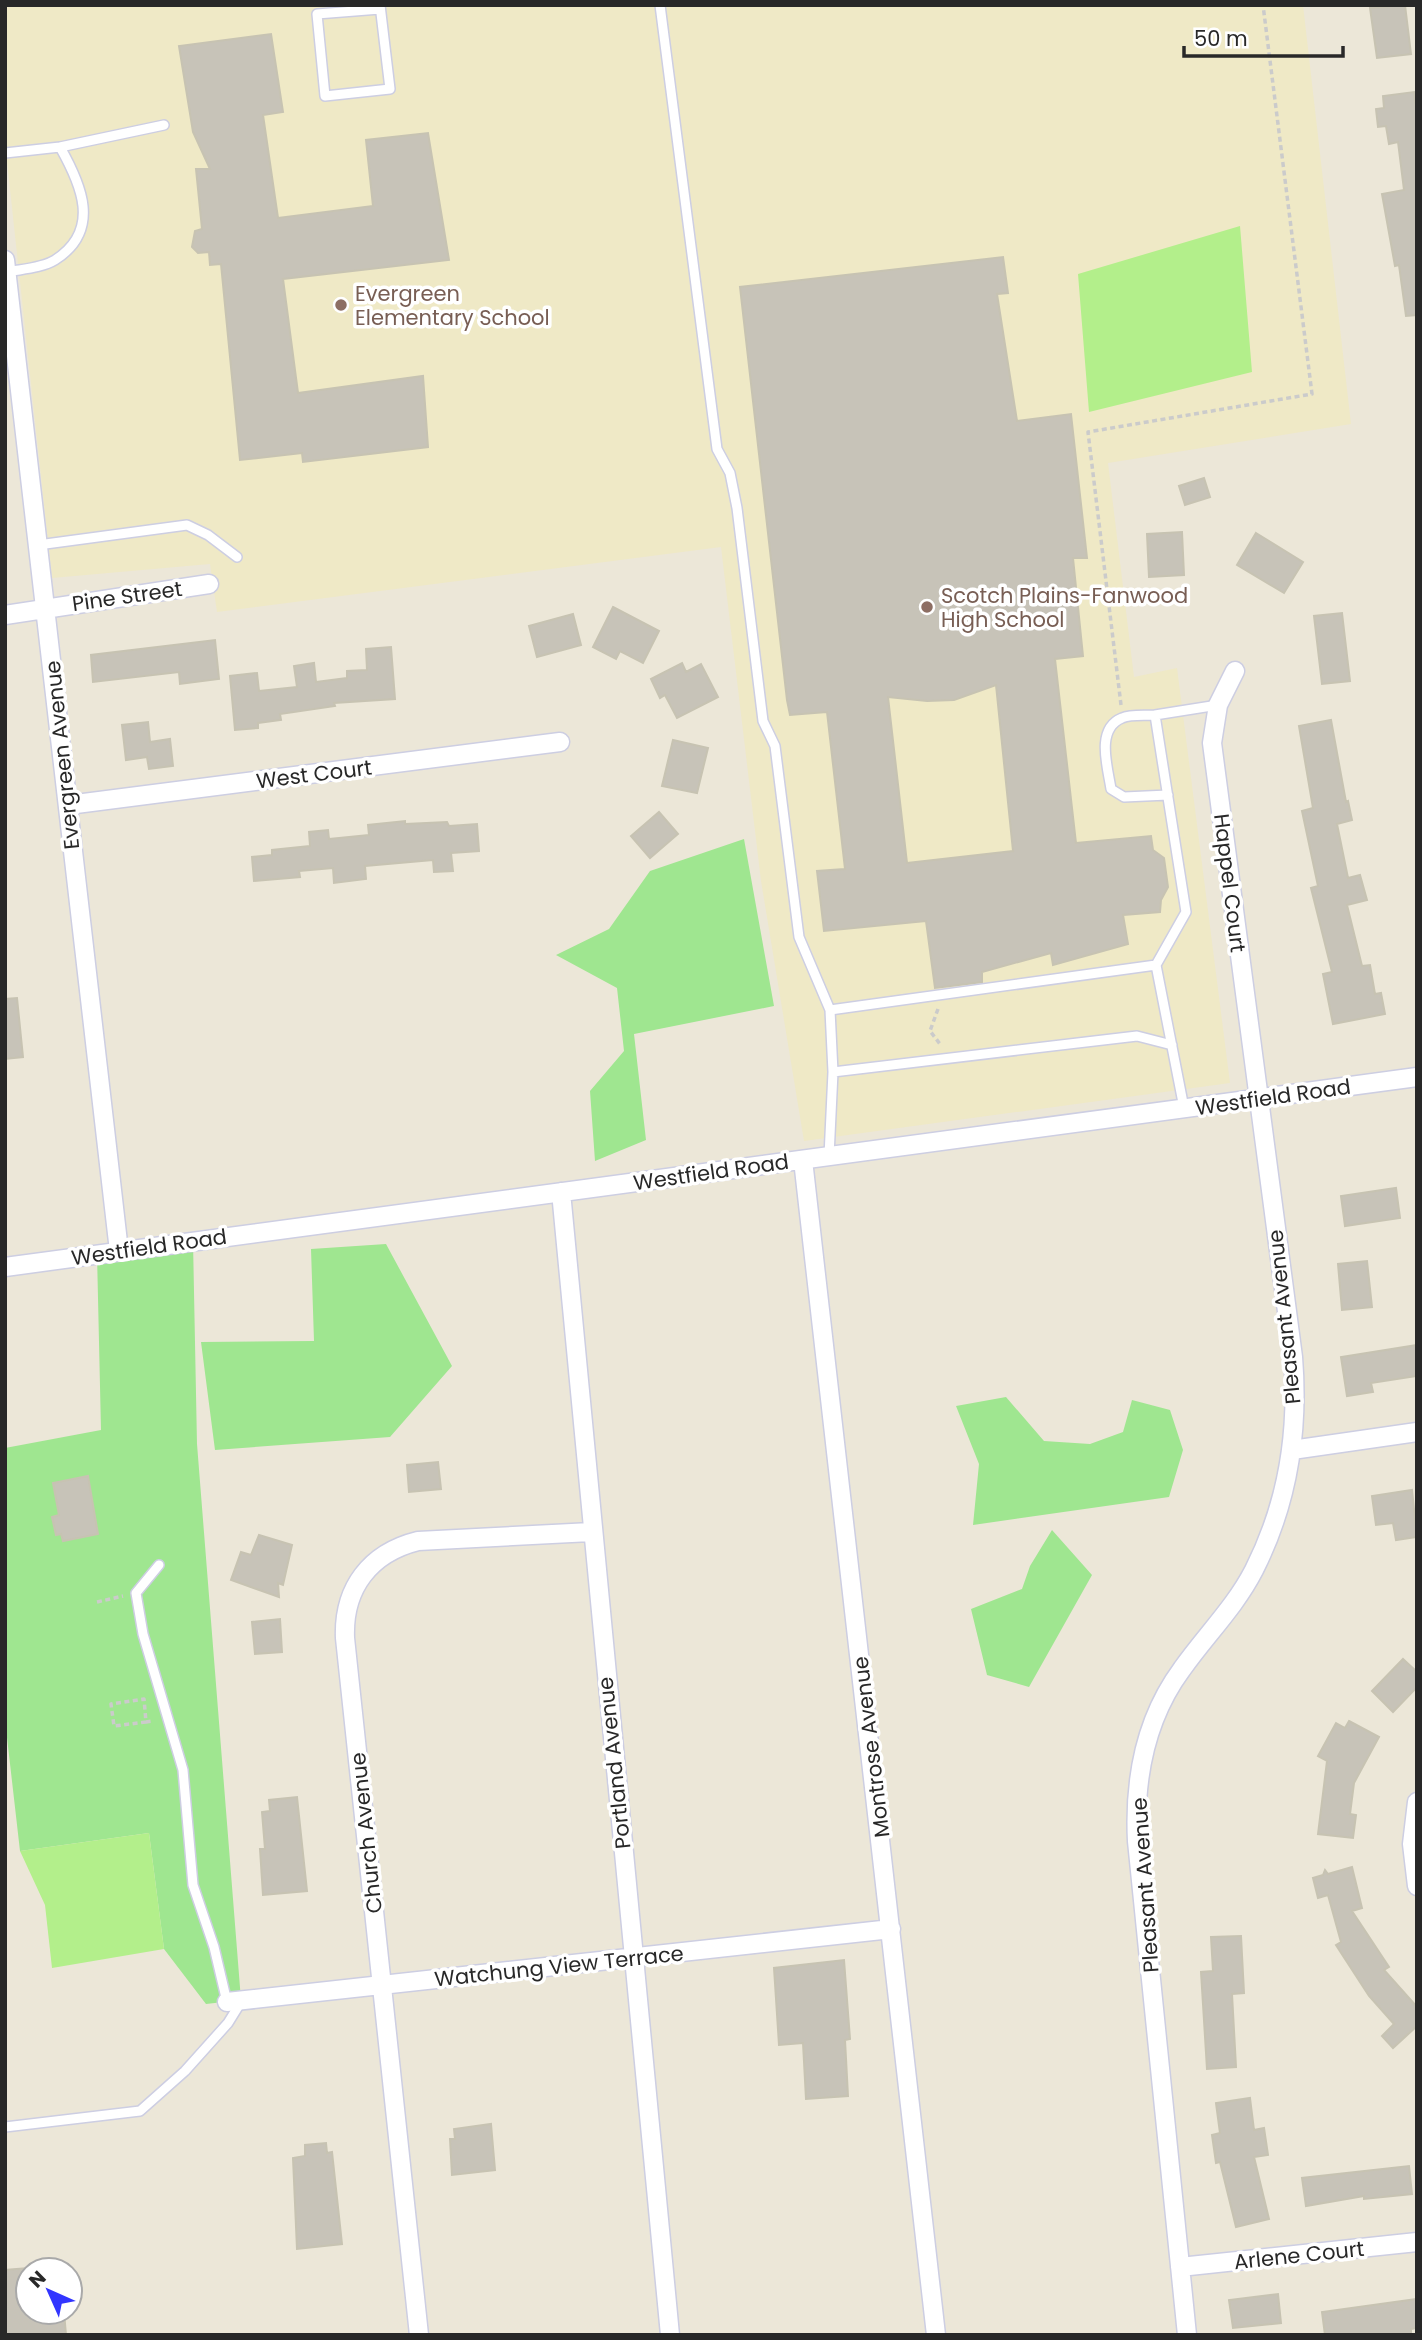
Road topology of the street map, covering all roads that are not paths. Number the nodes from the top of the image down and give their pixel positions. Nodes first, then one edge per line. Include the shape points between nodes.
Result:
1 (660, 5) edge
2 (380, 7) edge
3 (164, 125) dead end
4 (60, 147) junction
5 (5, 153) edge
6 (6, 266) edge
7 (38, 545) junction
8 (237, 557) dead end
9 (209, 584) dead end
10 (45, 608) junction
11 (5, 615) edge
12 (1235, 671) dead end
13 (1218, 705) junction
14 (1155, 715) junction
15 (561, 742) dead end
16 (1167, 795) junction
17 (68, 806) junction
18 (1156, 965) junction
19 (830, 1010) junction
20 (1172, 1045) junction
21 (833, 1072) junction
22 (1417, 1077) edge
23 (1257, 1099) junction
24 (1184, 1108) junction
25 (829, 1156) junction
26 (803, 1160) junction
27 (561, 1192) junction
28 (119, 1251) junction
29 (5, 1267) edge
30 (1417, 1432) edge
31 (1292, 1450) junction
32 (591, 1532) junction
33 (159, 1565) dead end
34 (1417, 1802) edge
35 (1417, 1886) edge
36 (891, 1929) junction
37 (633, 1958) junction
38 (382, 1985) junction
39 (234, 2001) junction
40 (5, 2127) edge
41 (1417, 2242) edge
42 (1180, 2267) junction
43 (419, 2335) edge
44 (670, 2335) edge
45 (936, 2335) edge
46 (1187, 2335) edge

1 - 19 lane via 717,449 730,473 737,508 763,720 775,746 799,937
2 - 2 lane via 317,14 325,96 390,89
3 - 4 lane
4 - 5 lane
4 - 6 lane via 79,180 83,220 67,249 54,260
6 - 7 street, Evergreen Avenue
7 - 8 lane via 187,525
7 - 10 street, Evergreen Avenue
9 - 10 street, Pine Street
10 - 11 street, Pine Street
10 - 17 street, Evergreen Avenue
12 - 13 street, Happel Court
13 - 14 lane
13 - 23 street, Happel Court via 1212,743
14 - 16 lane
14 - 16 lane via 1122,718 1107,732 1105,751 1111,789 1124,797
15 - 17 street, West Court
16 - 18 lane via 1186,912
17 - 28 street, Evergreen Avenue
18 - 19 lane
18 - 20 lane
19 - 21 lane
20 - 21 lane via 1137,1036
20 - 24 lane
21 - 25 lane
22 - 23 street, Westfield Road
23 - 24 street, Westfield Road
23 - 31 street, Pleasant Avenue via 1293,1357
24 - 25 street, Westfield Road
25 - 26 street, Westfield Road
26 - 27 street, Westfield Road
26 - 36 street, Montrose Avenue
27 - 28 street, Westfield Road
27 - 32 street, Portland Avenue
28 - 29 street, Westfield Road
30 - 31 street
31 - 42 street, Pleasant Avenue via 1282,1499 1264,1547 1234,1604 1168,1691 1147,1738 1137,1789 1138,1841
32 - 37 street, Portland Avenue
32 - 38 street, Church Avenue via 418,1541 377,1559 355,1586 346,1611 345,1638
33 - 39 lane via 136,1593 143,1634 183,1770 193,1885
34 - 35 street via 1412,1844
36 - 37 street, Watchung View Terrace
36 - 45 street, Montrose Avenue
37 - 38 street, Watchung View Terrace
37 - 44 street, Portland Avenue
38 - 39 street, Watchung View Terrace
38 - 43 street, Church Avenue
39 - 40 lane via 228,2023 185,2071 140,2111
41 - 42 street, Arlene Court
42 - 46 street, Pleasant Avenue

